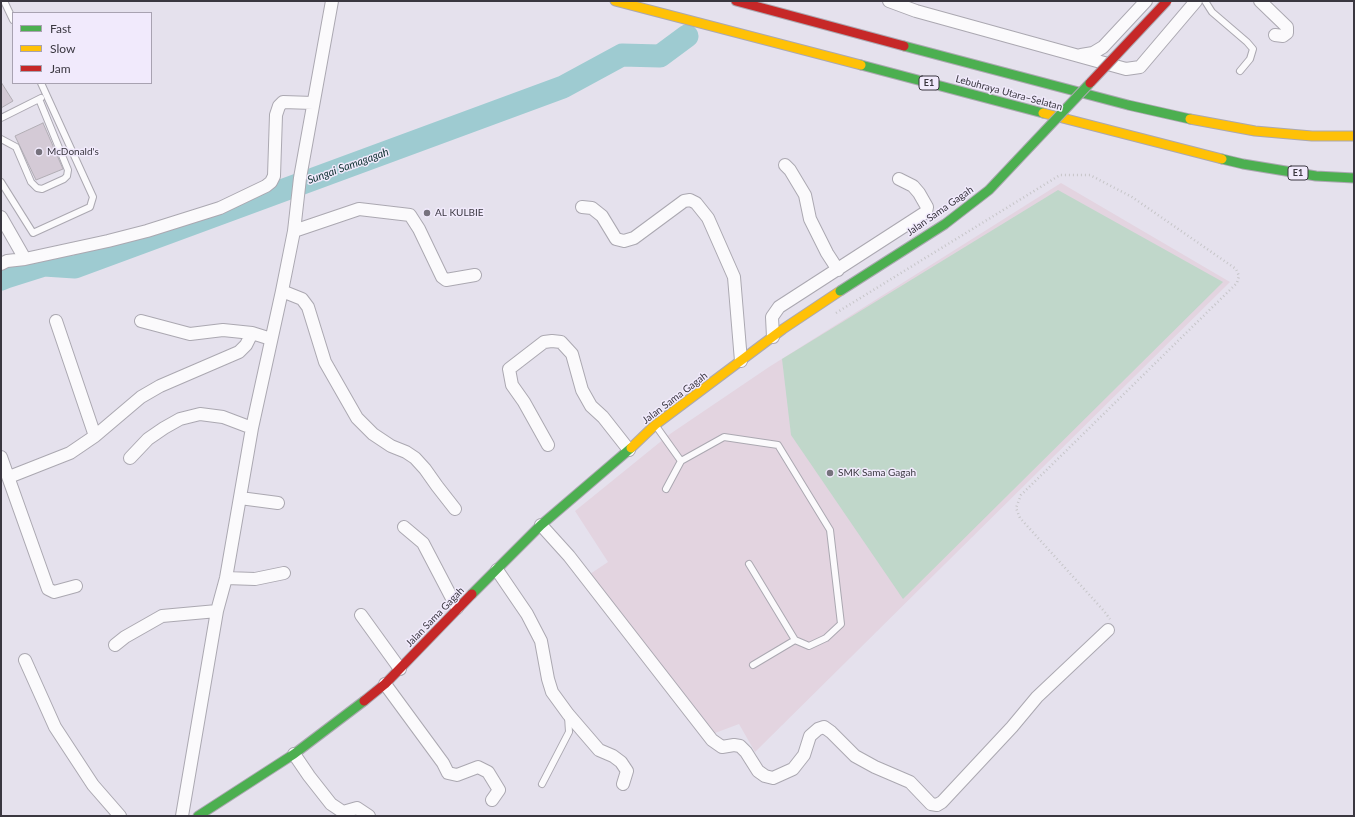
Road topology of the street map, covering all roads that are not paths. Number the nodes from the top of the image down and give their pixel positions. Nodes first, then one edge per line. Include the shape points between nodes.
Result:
1 (4, 1) edge
2 (332, 1) edge
3 (615, 1) edge
4 (736, 1) edge
5 (889, 1) edge
6 (1146, 1) edge
7 (1167, 1) edge
8 (1196, 1) edge
9 (1205, 1) edge
10 (1260, 1) edge
11 (918, 6) edge
12 (12, 18) edge
13 (1275, 35) dead end
14 (1079, 56) junction
15 (1240, 71) dead end
16 (41, 84) edge
17 (46, 95) junction
18 (38, 99) junction
19 (313, 103) junction
20 (1, 118) edge
21 (1354, 136) edge
22 (1, 139) edge
23 (785, 165) dead end
24 (1354, 178) edge
25 (899, 180) dead end
26 (1, 182) edge
27 (582, 207) dead end
28 (1, 217) edge
29 (294, 231) junction
30 (25, 259) junction
31 (1, 264) edge
32 (838, 270) junction
33 (475, 276) dead end
34 (282, 291) junction
35 (56, 321) dead end
36 (141, 321) dead end
37 (252, 333) junction
38 (773, 337) junction
39 (271, 339) junction
40 (742, 361) junction
41 (655, 425) junction
42 (252, 428) junction
43 (95, 436) junction
44 (548, 445) dead end
45 (629, 450) junction
46 (1, 457) edge
47 (130, 458) dead end
48 (680, 460) junction
49 (9, 477) junction
50 (666, 490) dead end
51 (240, 498) junction
52 (278, 503) dead end
53 (455, 509) dead end
54 (541, 525) junction
55 (404, 527) dead end
56 (750, 564) dead end
57 (497, 570) junction
58 (284, 573) dead end
59 (226, 578) junction
60 (76, 586) dead end
61 (457, 608) junction
62 (218, 611) junction
63 (362, 616) dead end
64 (1108, 630) road end
65 (796, 640) junction
66 (115, 645) dead end
67 (25, 660) dead end
68 (753, 665) dead end
69 (400, 669) junction
70 (385, 684) junction
71 (568, 714) junction
72 (294, 754) junction
73 (542, 784) dead end
74 (623, 784) dead end
75 (492, 800) dead end
76 (120, 816) edge
77 (182, 816) edge
78 (198, 816) edge
79 (369, 816) edge

1 - 12 lane
2 - 19 street
3 - 24 main road, Lebuhraya Utara–Selatan / E1 via 1242,164 1316,176
4 - 21 main road, Lebuhraya Utara–Selatan via 1135,107 1255,131 1312,136
5 - 11 street
6 - 14 street via 1103,47 1093,54
7 - 38 main road, Jalan Sama Gagah, bridge via 989,190 944,224
8 - 14 street via 1140,67 1126,70
9 - 15 lane via 1212,12 1253,49 1250,59
10 - 13 street via 1287,27 1287,33 1283,36
11 - 14 street
16 - 17 lane
17 - 18 lane
17 - 26 lane via 93,197 90,206 33,233
18 - 20 lane
18 - 22 lane via 68,170 67,176 42,189 37,188 31,182 16,147
19 - 29 street
19 - 30 street via 283,102 279,106 276,115 274,176 266,186 220,208 154,229
23 - 32 street via 805,195 810,219
25 - 32 street via 913,186 924,200 926,212
27 - 40 street via 592,208 602,216 616,239 624,241 634,238 684,201 696,203 708,218 734,277
28 - 30 street
29 - 33 street via 359,209 410,215 442,277 446,280
29 - 34 street
30 - 31 street
32 - 38 street via 779,307 772,317
34 - 39 street
34 - 53 street via 302,299 308,307 325,362 357,418 373,434 415,458
35 - 43 street
36 - 37 street via 190,334 223,330
37 - 39 street
37 - 43 street via 239,352 160,386 141,398
38 - 40 main road, Jalan Sama Gagah
39 - 42 street
40 - 41 main road, Jalan Sama Gagah
41 - 45 main road, Jalan Sama Gagah
41 - 48 lane
42 - 47 street via 223,417 200,414 180,419 164,428
42 - 51 street
43 - 49 street via 70,453
44 - 45 street via 512,385 509,368 544,342 552,341 561,342 572,354 582,390 591,406
45 - 54 main road, Jalan Sama Gagah
46 - 49 street
48 - 50 lane
48 - 65 lane via 724,437 778,445 830,530 841,624 826,638 809,646
49 - 60 street via 48,588 54,592
51 - 52 street
51 - 59 street
54 - 57 main road, Jalan Sama Gagah
54 - 64 street via 574,562 712,740 722,747 740,746 758,771 773,778 794,769 804,755 810,736 818,729 824,728 855,756 910,782 931,804 937,805 1012,727 1036,697
55 - 61 street via 423,543
56 - 65 lane
57 - 61 main road, Jalan Sama Gagah
57 - 71 street via 527,614 541,641 552,692
58 - 59 street via 254,579
59 - 62 street
61 - 69 main road, Jalan Sama Gagah
62 - 66 street via 162,616
62 - 77 street
63 - 69 street
65 - 68 lane
67 - 76 street via 55,727 93,785
69 - 70 main road, Jalan Sama Gagah
70 - 72 main road, Jalan Sama Gagah
70 - 75 street via 448,773 457,775 478,767 488,772 499,790
71 - 73 lane via 569,732
71 - 74 street via 599,750 621,762 627,771
72 - 78 main road, Jalan Sama Gagah
72 - 79 street via 331,804 343,812 357,808

